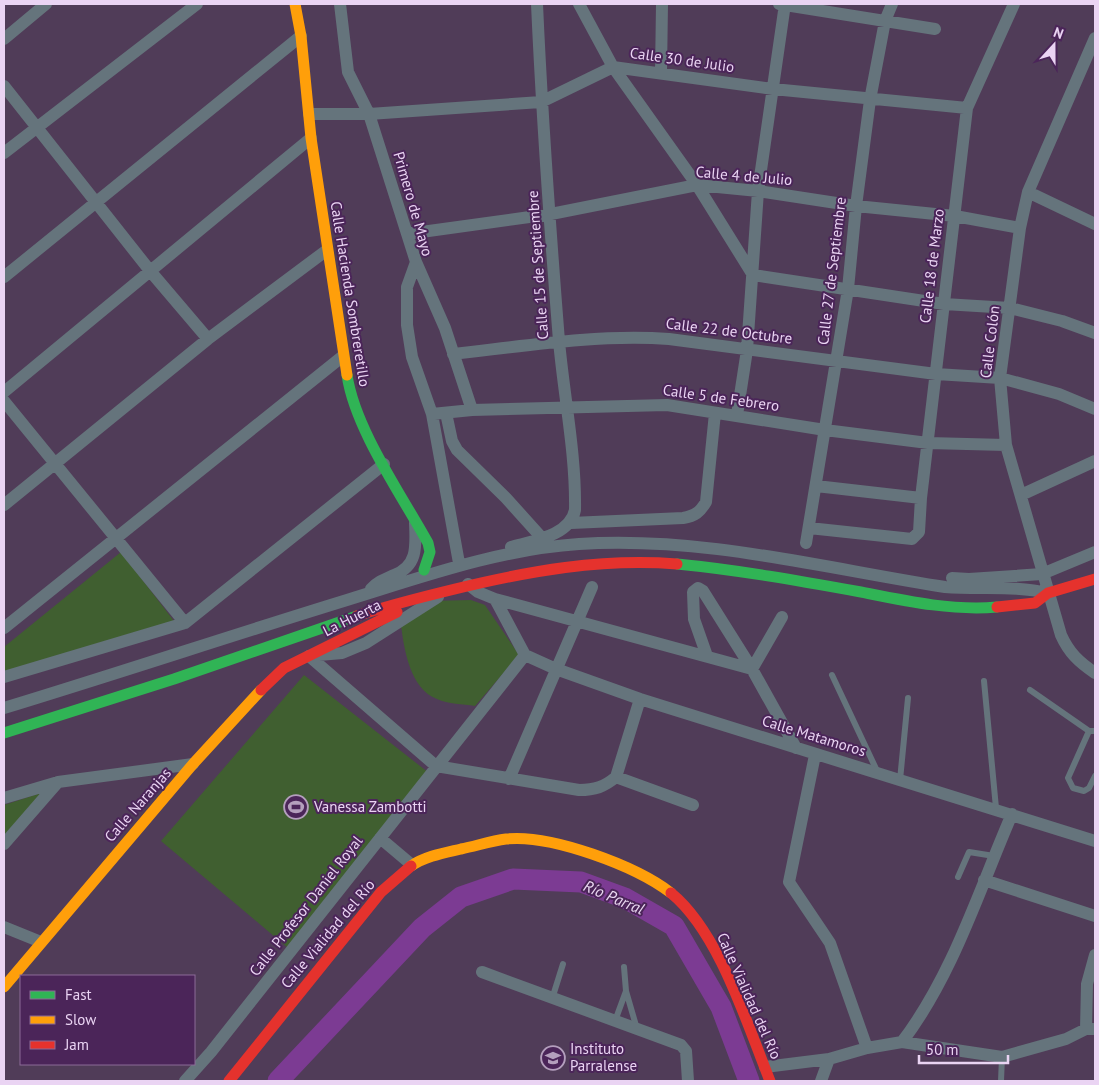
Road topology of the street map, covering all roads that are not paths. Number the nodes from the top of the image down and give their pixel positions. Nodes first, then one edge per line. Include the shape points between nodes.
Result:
1 (46, 4) edge
2 (197, 4) edge
3 (295, 4) edge
4 (340, 4) edge
5 (537, 4) edge
6 (578, 4) edge
7 (662, 4) edge
8 (783, 4) edge
9 (892, 4) edge
10 (1014, 4) edge
11 (885, 21) junction
12 (935, 29) dead end
13 (301, 36) junction
14 (1095, 38) edge
15 (4, 39) edge
16 (613, 67) junction
17 (661, 73) junction
18 (4, 86) edge
19 (773, 89) junction
20 (870, 100) junction
21 (542, 102) junction
22 (967, 108) junction
23 (309, 114) junction
24 (370, 114) junction
25 (37, 126) junction
26 (311, 138) junction
27 (4, 154) edge
28 (697, 185) junction
29 (758, 191) junction
30 (1028, 192) junction
31 (95, 201) junction
32 (856, 206) junction
33 (551, 214) junction
34 (954, 216) junction
35 (1095, 224) edge
36 (1020, 228) junction
37 (407, 234) junction
38 (327, 250) junction
39 (416, 262) junction
40 (151, 272) junction
41 (753, 275) junction
42 (4, 278) edge
43 (848, 289) junction
44 (944, 304) junction
45 (1010, 308) junction
46 (1095, 333) edge
47 (208, 339) junction
48 (559, 343) junction
49 (747, 350) junction
50 (453, 354) junction
51 (343, 356) junction
52 (836, 362) junction
53 (936, 374) junction
54 (1000, 378) junction
55 (4, 392) edge
56 (4, 402) edge
57 (568, 408) junction
58 (1095, 409) edge
59 (472, 410) junction
60 (446, 413) junction
61 (715, 413) junction
62 (432, 414) junction
63 (736, 415) junction
64 (825, 430) junction
65 (928, 443) junction
66 (1006, 445) junction
67 (1095, 461) edge
68 (384, 464) junction
69 (54, 465) junction
70 (816, 486) junction
71 (1021, 495) junction
72 (921, 498) junction
73 (4, 505) edge
74 (415, 518) junction
75 (571, 523) junction
76 (809, 528) junction
77 (116, 538) junction
78 (542, 538) junction
79 (806, 543) dead end
80 (1095, 552) edge
81 (424, 570) dead end
82 (1042, 574) junction
83 (952, 578) dead end
84 (1095, 579) edge
85 (468, 584) junction
86 (592, 587) dead end
87 (450, 589) junction
88 (1048, 593) junction
89 (367, 594) junction
90 (495, 599) junction
91 (407, 604) dead end
92 (782, 617) dead end
93 (576, 622) junction
94 (185, 623) junction
95 (4, 628) edge
96 (525, 655) junction
97 (309, 656) junction
98 (707, 656) junction
99 (556, 669) junction
100 (752, 669) junction
101 (1095, 673) edge
102 (832, 675) dead end
103 (4, 677) edge
104 (984, 681) dead end
105 (1030, 690) dead end
106 (908, 698) dead end
107 (640, 699) junction
108 (4, 708) edge
109 (1092, 731) edge
110 (4, 733) edge
111 (796, 748) junction
112 (815, 755) junction
113 (194, 764) junction
114 (436, 766) junction
115 (878, 773) junction
116 (1095, 776) edge
117 (616, 777) junction
118 (509, 779) junction
119 (900, 780) junction
120 (58, 782) junction
121 (4, 798) edge
122 (693, 805) dead end
123 (996, 808) junction
124 (1012, 814) junction
125 (380, 838) junction
126 (1095, 841) edge
127 (4, 844) edge
128 (994, 856) junction
129 (412, 865) junction
130 (958, 877) dead end
131 (984, 880) junction
132 (1095, 916) edge
133 (4, 927) edge
134 (41, 942) junction
135 (1095, 954) edge
136 (563, 964) dead end
137 (624, 967) dead end
138 (482, 972) dead end
139 (4, 987) edge
140 (626, 991) junction
141 (552, 999) junction
142 (614, 1020) junction
143 (637, 1029) junction
144 (1090, 1029) edge
145 (902, 1042) junction
146 (867, 1048) junction
147 (1002, 1057) junction
148 (829, 1059) junction
149 (765, 1067) junction
150 (185, 1081) edge
151 (229, 1081) edge
152 (688, 1081) edge
153 (770, 1081) edge
154 (821, 1081) edge
155 (1001, 1081) edge

1 - 15 street
2 - 25 street
3 - 13 street, Calle Hacienda Sombreretillo
4 - 24 street, Primero de Mayo via 348,72
5 - 21 street, Calle 15 de Septiembre
6 - 16 street
7 - 17 street
8 - 11 street
8 - 19 street
9 - 11 street, Calle 27 de Septiembre
10 - 22 street, Calle 18 de Marzo
11 - 12 street
11 - 20 street, Calle 27 de Septiembre
13 - 23 street, Calle Hacienda Sombreretillo
13 - 31 street
14 - 30 street, Calle Colón
16 - 17 street, Calle 30 de Julio
16 - 21 street, Calle 30 de Julio
16 - 28 street
17 - 19 street, Calle 30 de Julio
18 - 25 street
19 - 20 street, Calle 30 de Julio
19 - 29 street
20 - 22 street, Calle 30 de Julio
20 - 32 street, Calle 27 de Septiembre
21 - 24 street, Calle 30 de Julio
21 - 33 street, Calle 15 de Septiembre
22 - 34 street, Calle 18 de Marzo
23 - 24 street, Calle 30 de Julio
23 - 26 street, Calle Hacienda Sombreretillo
24 - 37 street, Primero de Mayo
25 - 27 street
25 - 31 street
26 - 38 street, Calle Hacienda Sombreretillo
26 - 40 street
28 - 29 street, Calle 4 de Julio
28 - 33 street, Calle 4 de Julio
28 - 41 street
29 - 32 street, Calle 4 de Julio
29 - 41 street
30 - 35 street
30 - 36 street, Calle Colón
31 - 40 street
31 - 42 street
32 - 34 street, Calle 4 de Julio
32 - 43 street, Calle 27 de Septiembre
33 - 37 street, Calle 4 de Julio
33 - 48 street, Calle 15 de Septiembre
34 - 36 street, Calle 4 de Julio
34 - 44 street, Calle 18 de Marzo
36 - 45 street, Calle Colón
37 - 39 street, Primero de Mayo
38 - 47 street
38 - 51 street, Calle Hacienda Sombreretillo
39 - 50 street
39 - 62 street, Primero de Mayo via 406,288 407,324 412,357
40 - 47 street
40 - 55 street
41 - 43 street
41 - 49 street
43 - 44 street
43 - 52 street, Calle 27 de Septiembre
44 - 45 street
44 - 53 street, Calle 18 de Marzo
45 - 46 street
45 - 54 street, Calle Colón
47 - 69 street
48 - 49 street, Calle 22 de Octubre via 651,338
48 - 50 street, Calle 22 de Octubre
48 - 57 street, Calle 15 de Septiembre
49 - 52 street, Calle 22 de Octubre
49 - 63 street
50 - 59 street
51 - 68 street, Calle Hacienda Sombreretillo via 357,414
51 - 77 street
52 - 53 street, Calle 22 de Octubre
52 - 64 street, Calle 27 de Septiembre
53 - 54 street, Calle 22 de Octubre
53 - 65 street, Calle 18 de Marzo
54 - 58 street, Calle 22 de Octubre via 1059,394
54 - 66 street, Calle Colón
56 - 69 street
57 - 59 street, Calle 5 de Febrero
57 - 61 street, Calle 5 de Febrero via 667,405
57 - 75 street, Calle 15 de Septiembre via 575,499
59 - 60 street, Calle 5 de Febrero
60 - 62 street, Calle 5 de Febrero
60 - 78 street via 456,450 486,477
61 - 63 street, Calle 5 de Febrero
61 - 75 street via 706,502 701,511 683,518
62 - 78 street, Primero de Mayo via 456,563
63 - 64 street, Calle 5 de Febrero
64 - 65 street, Calle 5 de Febrero
64 - 70 street, Calle 27 de Septiembre
65 - 66 street, Calle 5 de Febrero
65 - 72 street, Calle 18 de Marzo
66 - 71 street, Calle Colón
67 - 71 street
68 - 74 street, Calle Hacienda Sombreretillo
68 - 94 street
69 - 73 street
69 - 77 street
70 - 72 street
70 - 76 street, Calle 27 de Septiembre
71 - 82 street, Calle Colón
72 - 76 street, Calle 18 de Marzo via 919,532 912,539
74 - 81 street, Calle Hacienda Sombreretillo via 430,552
74 - 89 street via 416,546 411,564 406,570 377,583
75 - 78 street
76 - 79 street, Calle 27 de Septiembre
77 - 94 street
77 - 95 street
80 - 82 street
82 - 83 street
82 - 88 street, Calle Colón
84 - 88 street
85 - 87 street
85 - 88 street via 592,563 652,562 733,569 925,604 976,609 1035,603
85 - 90 street
86 - 93 street
87 - 97 street via 366,642 342,653
87 - 110 street via 385,606 174,679
88 - 89 street via 1030,589 945,587 761,554 698,545 634,542 576,544 522,552
88 - 101 street, Calle Colón via 1067,649
89 - 108 street
90 - 93 street
90 - 96 street
91 - 97 street, La Huerta via 396,613
92 - 100 street
93 - 98 street
93 - 99 street
94 - 103 street
96 - 99 street, Calle Matamoros
96 - 114 street, Calle Profesor Daniel Royal
97 - 113 street, Calle Naranjas via 272,678
97 - 114 street
98 - 100 street
98 - 100 street via 694,619 693,592 698,588
99 - 107 street, Calle Matamoros
99 - 118 street
100 - 111 street
102 - 115 lane
104 - 123 lane
105 - 109 lane
106 - 119 lane
107 - 111 street, Calle Matamoros
107 - 117 street
109 - 116 lane via 1068,778 1074,788 1084,791
111 - 112 street, Calle Matamoros
112 - 115 street, Calle Matamoros
112 - 146 street via 788,877 790,888 830,943
113 - 120 street
113 - 134 street, Calle Naranjas
114 - 118 street
114 - 125 street, Calle Profesor Daniel Royal
115 - 119 street, Calle Matamoros
117 - 118 street via 594,790
117 - 122 street
119 - 123 street, Calle Matamoros
120 - 121 street
120 - 127 street
123 - 124 street, Calle Matamoros
124 - 126 street, Calle Matamoros
124 - 128 street
125 - 129 street
125 - 150 street, Calle Profesor Daniel Royal
128 - 130 lane via 969,852
128 - 131 street
129 - 149 street, Calle Vialidad del Río via 434,855 506,840 534,840 595,856 656,882 679,900 700,925 726,973
129 - 151 street, Calle Vialidad del Río via 373,900
131 - 132 street
131 - 145 street via 936,990
133 - 134 street
134 - 139 street, Calle Naranjas
135 - 144 street via 1086,984
136 - 141 lane
137 - 140 lane
138 - 141 street
140 - 142 lane
140 - 143 lane
141 - 142 street
142 - 143 street
143 - 152 street via 681,1045 686,1051
144 - 147 street
145 - 146 street
145 - 147 street
146 - 148 street
147 - 155 lane
148 - 149 street
148 - 154 street
149 - 153 street, Calle Vialidad del Río

